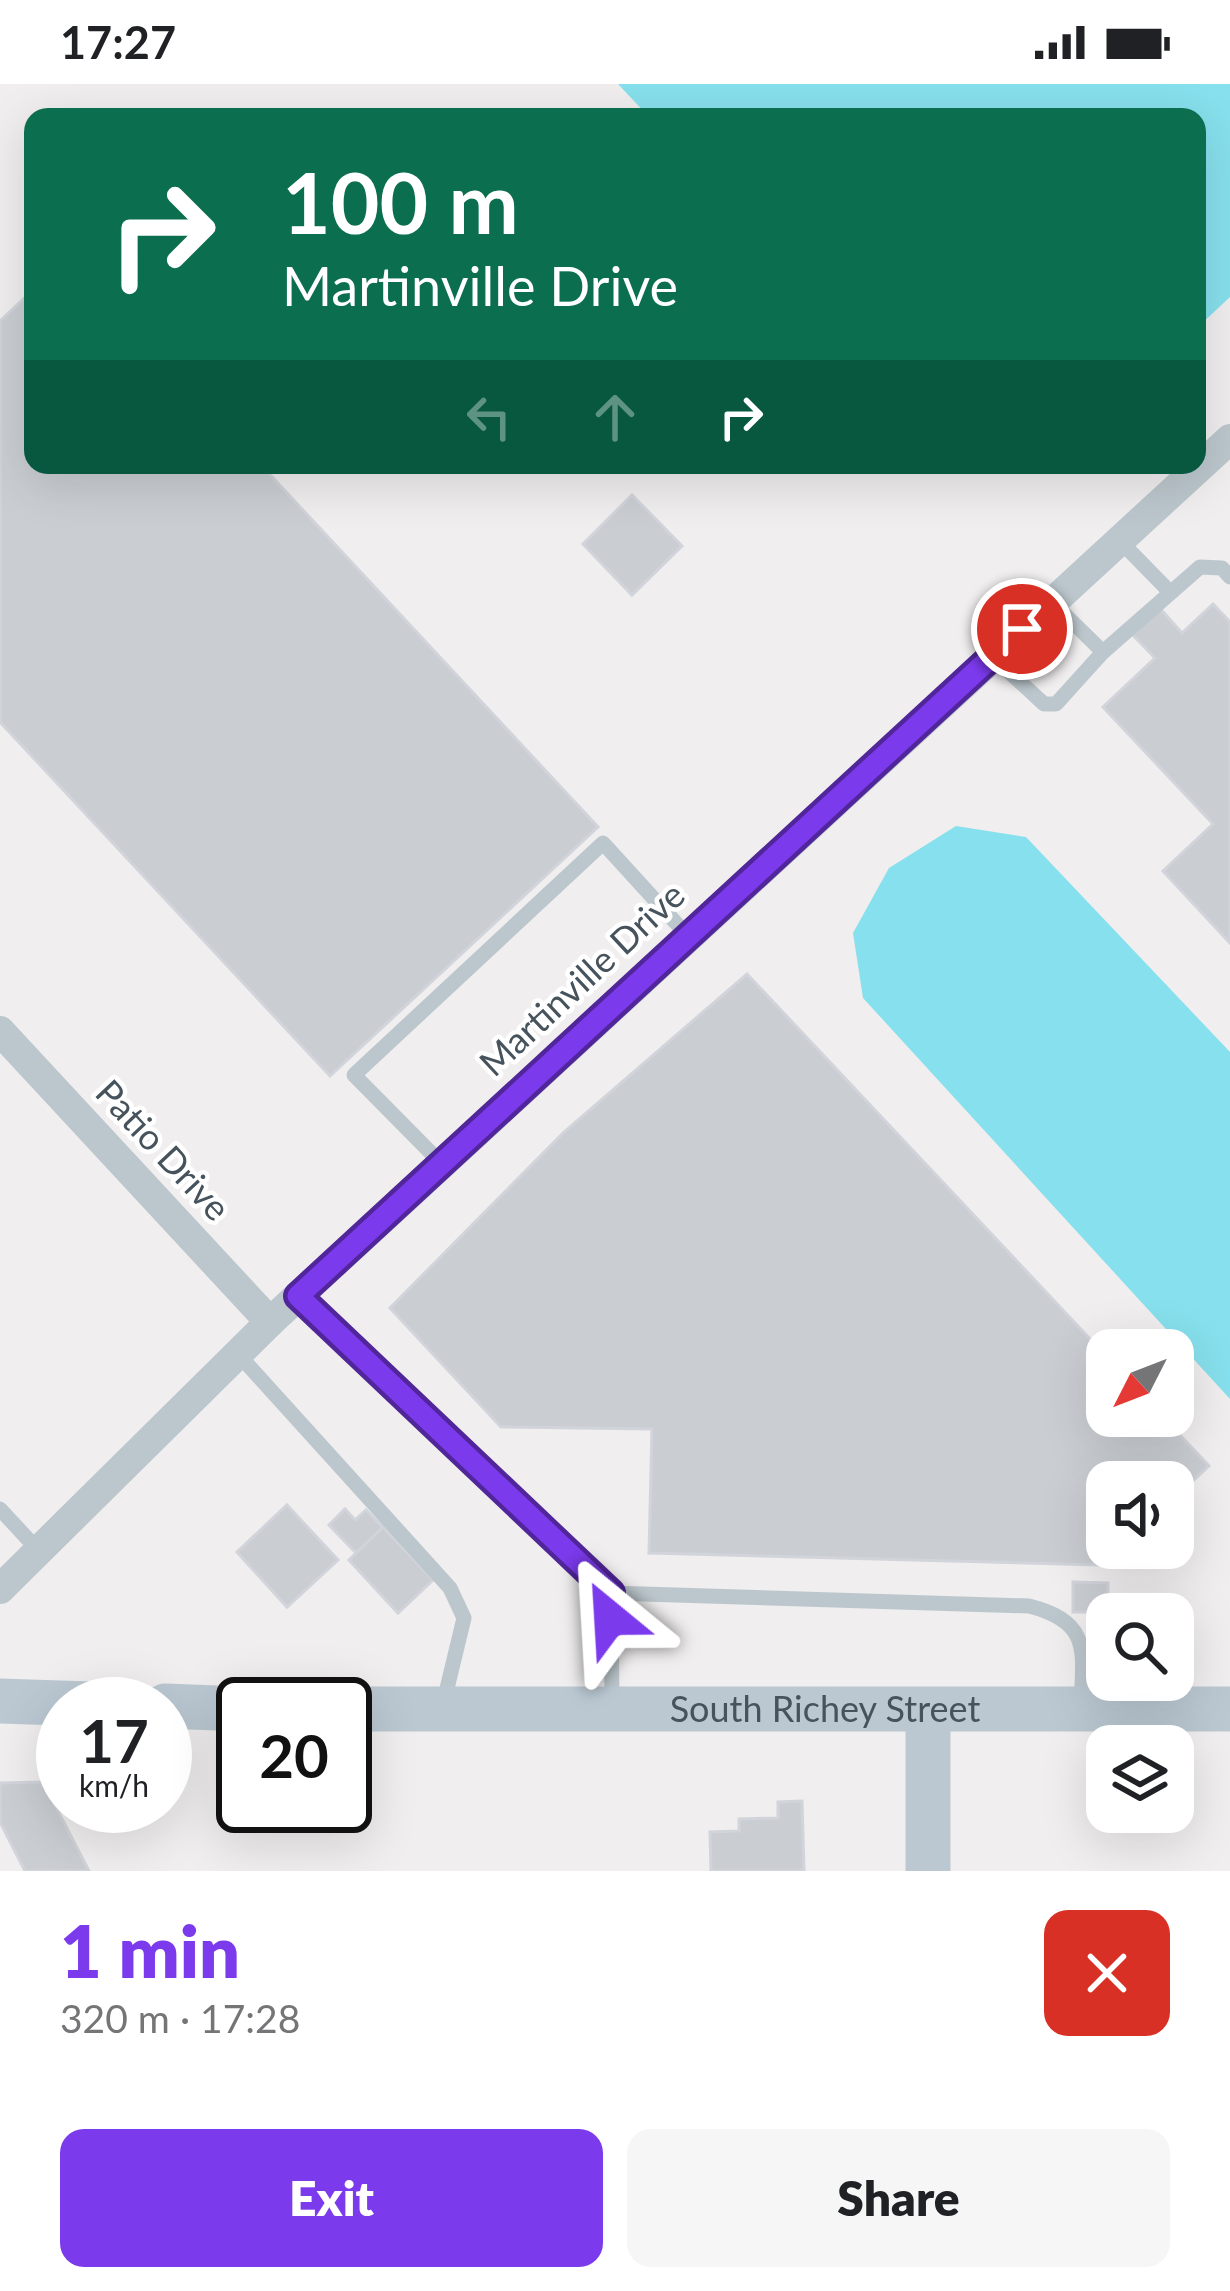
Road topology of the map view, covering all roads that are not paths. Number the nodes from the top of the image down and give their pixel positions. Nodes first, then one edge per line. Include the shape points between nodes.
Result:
1 (1230, 439) edge
2 (1206, 461) edge
3 (1192, 474) edge
4 (1119, 541) junction
5 (1230, 577) edge
6 (1169, 591) junction
7 (1052, 602) junction
8 (1103, 652) junction
9 (992, 656) junction
10 (687, 935) junction
11 (0, 1031) edge
12 (442, 1162) junction
13 (298, 1296) junction
14 (270, 1322) junction
15 (238, 1354) junction
16 (0, 1509) edge
17 (37, 1549) junction
18 (0, 1589) edge
19 (611, 1593) junction
20 (0, 1701) edge
21 (36, 1702) edge
22 (1230, 1708) edge
23 (372, 1709) edge
24 (1081, 1709) junction
25 (442, 1710) junction
26 (612, 1710) junction
27 (928, 1710) junction
28 (928, 1871) edge

1 - 2 street, Martinville Drive
3 - 4 street, Martinville Drive
4 - 6 lane
4 - 7 street, Martinville Drive
5 - 6 lane via 1222,568 1200,567
6 - 8 lane
7 - 8 lane
7 - 9 street, Martinville Drive
8 - 9 lane via 1051,706
9 - 10 street, Martinville Drive
10 - 12 street, Martinville Drive
10 - 12 lane via 603,843 355,1075
11 - 14 street, Patio Drive
12 - 13 street, Martinville Drive
13 - 14 street, Martinville Drive
13 - 19 lane
14 - 15 street, Martinville Drive
15 - 17 street, Martinville Drive
15 - 25 lane via 450,1588 464,1618
16 - 17 lane
17 - 18 street, Martinville Drive
19 - 24 lane via 1029,1606 1072,1625 1083,1643
19 - 26 lane
20 - 21 main road
22 - 24 main road, South Richey Street
23 - 25 main road, South Richey Street
24 - 27 main road, South Richey Street
25 - 26 main road, South Richey Street
26 - 27 main road, South Richey Street
27 - 28 main road

